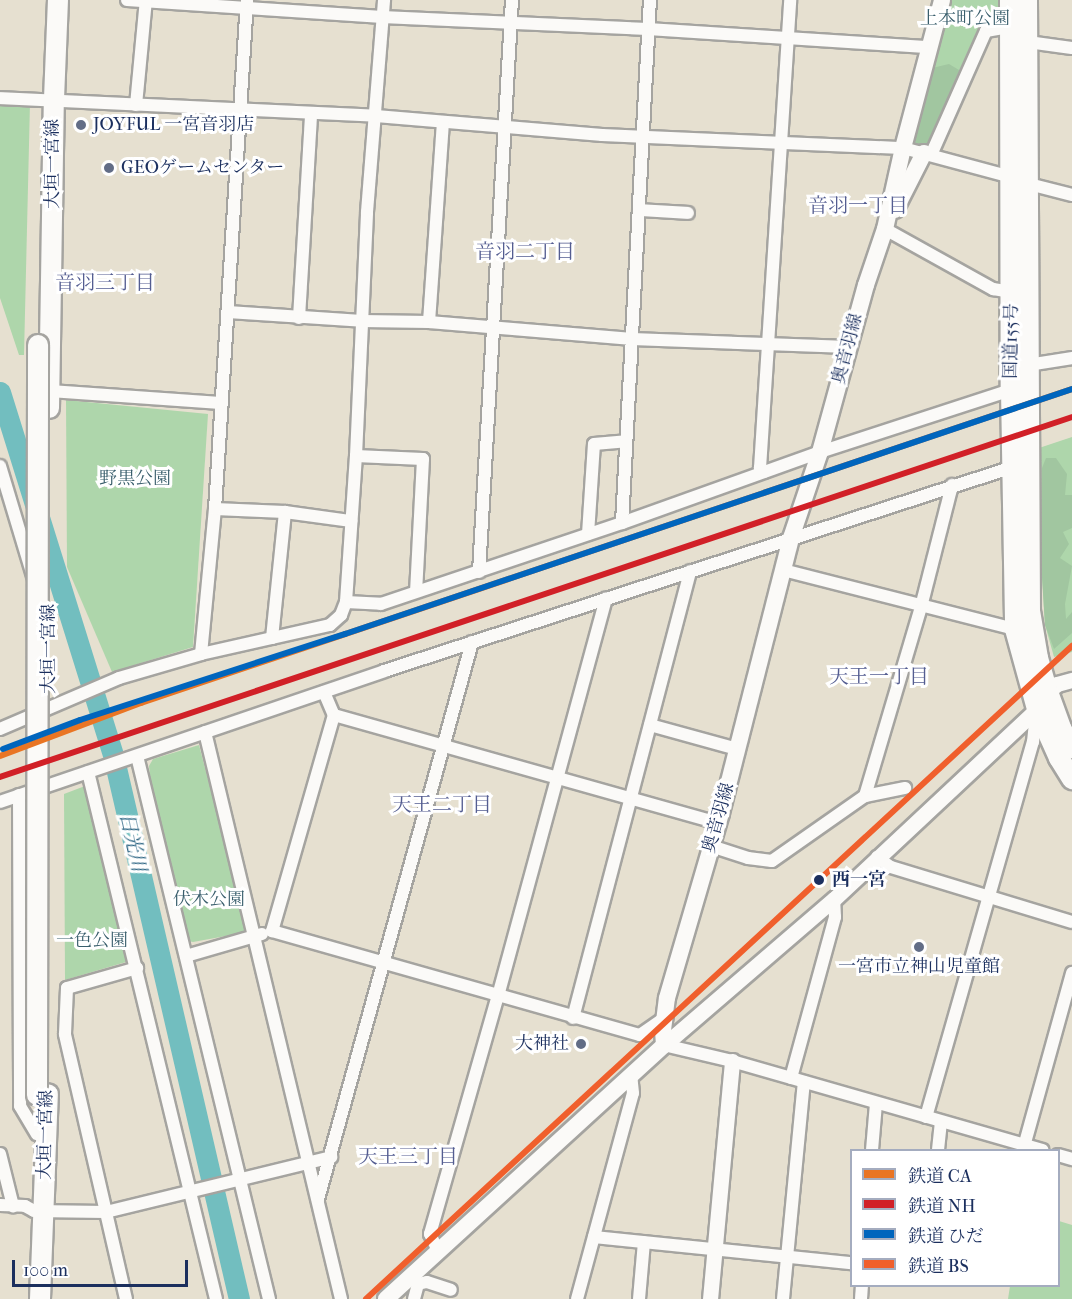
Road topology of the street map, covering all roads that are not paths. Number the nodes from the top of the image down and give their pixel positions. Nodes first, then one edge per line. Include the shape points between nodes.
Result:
1 (45, 0) edge
2 (58, 0) edge
3 (127, 0) edge
4 (146, 0) edge
5 (384, 0) edge
6 (512, 0) edge
7 (650, 0) edge
8 (790, 0) edge
9 (942, 0) edge
10 (1011, 0) edge
11 (1027, 0) edge
12 (247, 4) edge
13 (382, 17) junction
14 (510, 22) junction
15 (1009, 27) junction
16 (648, 29) junction
17 (788, 40) junction
18 (1028, 42) junction
19 (929, 47) junction
20 (1072, 48) edge
21 (0, 98) edge
22 (48, 99) junction
23 (136, 105) junction
24 (240, 109) junction
25 (311, 113) junction
26 (376, 116) junction
27 (442, 122) junction
28 (504, 128) junction
29 (643, 137) junction
30 (782, 141) junction
31 (903, 148) junction
32 (928, 154) junction
33 (1020, 181) junction
34 (1072, 195) edge
35 (639, 210) junction
36 (688, 213) dead end
37 (885, 229) junction
38 (1012, 292) junction
39 (228, 312) junction
40 (299, 318) junction
41 (362, 321) junction
42 (429, 322) junction
43 (492, 330) junction
44 (632, 339) junction
45 (769, 342) junction
46 (849, 347) junction
47 (1072, 358) edge
48 (1028, 365) junction
49 (1011, 390) junction
50 (49, 400) junction
51 (222, 403) junction
52 (626, 441) junction
53 (820, 452) junction
54 (356, 456) junction
55 (0, 466) edge
56 (1012, 467) junction
57 (764, 472) junction
58 (952, 485) junction
59 (215, 509) junction
60 (285, 512) junction
61 (351, 521) junction
62 (622, 523) junction
63 (588, 534) junction
64 (791, 538) junction
65 (783, 570) junction
66 (690, 571) junction
67 (479, 572) junction
68 (416, 591) junction
69 (606, 598) junction
70 (345, 602) junction
71 (921, 607) junction
72 (1015, 629) junction
73 (272, 638) junction
74 (472, 642) junction
75 (201, 654) junction
76 (1072, 680) edge
77 (324, 692) junction
78 (1048, 692) junction
79 (1036, 709) junction
80 (44, 711) junction
81 (334, 715) junction
82 (650, 725) junction
83 (0, 729) edge
84 (206, 732) junction
85 (443, 747) junction
86 (1072, 748) edge
87 (737, 749) junction
88 (135, 756) junction
89 (91, 771) junction
90 (556, 778) junction
91 (1072, 778) edge
92 (905, 788) dead end
93 (19, 795) junction
94 (865, 796) junction
95 (632, 798) junction
96 (0, 801) edge
97 (718, 823) junction
98 (711, 846) junction
99 (877, 857) junction
100 (834, 899) junction
101 (989, 899) junction
102 (1072, 922) edge
103 (272, 931) junction
104 (256, 935) junction
105 (186, 956) junction
106 (383, 964) junction
107 (136, 968) junction
108 (1072, 974) edge
109 (498, 996) junction
110 (573, 1018) junction
111 (664, 1018) junction
112 (664, 1045) junction
113 (732, 1061) junction
114 (631, 1074) junction
115 (790, 1078) junction
116 (804, 1082) junction
117 (42, 1095) junction
118 (876, 1103) junction
119 (926, 1117) junction
120 (941, 1122) junction
121 (37, 1134) junction
122 (1024, 1148) edge
123 (872, 1149) edge
124 (938, 1149) edge
125 (0, 1154) edge
126 (331, 1157) junction
127 (308, 1163) junction
128 (238, 1179) junction
129 (192, 1190) junction
130 (317, 1200) junction
131 (6, 1205) edge
132 (39, 1210) junction
133 (106, 1212) junction
134 (594, 1237) junction
135 (644, 1242) junction
136 (715, 1249) junction
137 (438, 1251) junction
138 (787, 1256) junction
139 (850, 1263) edge
140 (415, 1280) junction
141 (451, 1290) dead end
142 (29, 1299) edge
143 (40, 1299) edge
144 (126, 1299) edge
145 (216, 1299) edge
146 (269, 1299) edge
147 (341, 1299) edge
148 (386, 1299) edge
149 (414, 1299) edge
150 (577, 1299) edge
151 (639, 1299) edge
152 (710, 1299) edge
153 (783, 1299) edge

1 - 22 main road, 大垣一宮線
2 - 22 main road, 大垣一宮線
3 - 4 street
4 - 12 street
4 - 23 street
5 - 13 street
6 - 14 street
7 - 16 street
8 - 17 street
9 - 19 main road, 奥音羽線
10 - 15 main road, 国道155号
11 - 18 main road, 国道155号
12 - 13 street
12 - 24 street
13 - 14 street
13 - 26 street
14 - 16 street
14 - 28 street
15 - 32 street via 986,31
15 - 33 main road, 国道155号
16 - 17 street
16 - 29 street
17 - 19 street
17 - 30 street
18 - 20 street
18 - 33 main road, 国道155号
19 - 31 main road, 奥音羽線
21 - 22 street
22 - 23 street
22 - 50 main road, 大垣一宮線
22 - 117 main road, 大垣一宮線, bridge via 38,345
23 - 24 street
24 - 25 street
24 - 39 street
25 - 26 street
25 - 40 street
26 - 27 street
26 - 41 street
27 - 28 street
27 - 42 street
28 - 29 street
28 - 43 street
29 - 30 street
29 - 35 street
30 - 31 street
30 - 45 street
31 - 32 street
31 - 37 main road, 奥音羽線
32 - 33 street
32 - 37 main road, 奥音羽線
33 - 34 street
33 - 38 main road, 国道155号
33 - 48 main road, 国道155号
35 - 36 street
35 - 44 street
37 - 38 street via 993,289
37 - 46 main road, 奥音羽線
38 - 49 main road, 国道155号
39 - 40 street
39 - 51 street
40 - 41 street
41 - 42 street
41 - 54 street
42 - 43 street
43 - 44 street
43 - 67 street
44 - 45 street
44 - 52 street
45 - 46 street
45 - 57 street via 759,468
46 - 53 main road, 奥音羽線
47 - 48 street
48 - 78 main road, 国道155号 via 1030,611
49 - 53 street
49 - 56 main road, 国道155号
50 - 51 street
50 - 117 main road, 大垣一宮線
51 - 59 street
52 - 62 street
52 - 63 street via 594,444
53 - 57 street
53 - 64 main road, 奥音羽線
54 - 61 street
54 - 68 street via 423,459
55 - 80 street via 42,601
56 - 58 street
56 - 72 main road, 国道155号
57 - 62 street
58 - 64 street
58 - 71 street
59 - 60 street
59 - 75 street
60 - 61 street
60 - 73 street
61 - 70 street
62 - 63 street
63 - 67 street
64 - 65 main road, 奥音羽線
64 - 66 street
65 - 71 street
65 - 87 main road, 奥音羽線
66 - 69 street
66 - 82 street
67 - 68 street
68 - 70 street via 381,604
69 - 74 street
69 - 90 street
70 - 73 street via 341,615 330,625
71 - 72 street
71 - 94 street
72 - 79 main road, 国道155号
73 - 75 street
74 - 77 street
74 - 85 street
75 - 80 street via 119,678
76 - 78 street via 1057,684
77 - 81 street
77 - 84 street
78 - 79 street
78 - 86 main road, 国道155号
79 - 91 main road, 国道155号
79 - 99 street
79 - 101 street via 1033,742
80 - 83 street
81 - 85 street
81 - 103 street
82 - 87 street
82 - 95 street
84 - 88 street
84 - 104 street
85 - 90 street
85 - 106 street
87 - 97 main road, 奥音羽線
88 - 89 street
88 - 105 street
89 - 93 street
89 - 107 street
90 - 95 street
90 - 109 street
92 - 94 street
93 - 96 street
93 - 121 street via 20,1106
94 - 98 street via 772,861
95 - 97 street
95 - 110 street
97 - 98 main road, 奥音羽線
98 - 111 main road, 奥音羽線
99 - 100 street
99 - 101 street via 891,867
100 - 112 street
100 - 115 street via 836,917
101 - 102 street
101 - 119 street
103 - 104 street
103 - 106 street
104 - 105 street
104 - 127 street
105 - 128 street
106 - 109 street
106 - 126 street
107 - 129 street
107 - 133 street via 67,988 66,1034
108 - 122 street
109 - 110 street
109 - 137 street via 430,1234
110 - 111 street via 640,1035
111 - 112 main road, 奥音羽線
112 - 113 street
112 - 114 main road
113 - 115 street
113 - 136 street
114 - 134 street via 633,1093
114 - 137 main road
115 - 116 street
116 - 118 street
116 - 138 street
117 - 121 main road, 大垣一宮線
117 - 132 main road, 大垣一宮線
118 - 119 street
118 - 123 street
119 - 120 street
120 - 122 street
120 - 124 street
121 - 132 main road, 大垣一宮線
125 - 131 street
126 - 127 street
126 - 130 street
127 - 128 street
127 - 130 street
128 - 129 street
128 - 146 street
129 - 133 street
129 - 145 street
130 - 147 street
131 - 132 street
132 - 133 street
132 - 142 main road, 大垣一宮線
132 - 143 main road, 大垣一宮線
133 - 144 street
134 - 135 street
134 - 150 street
135 - 136 street
135 - 151 street
136 - 138 street
136 - 152 street
137 - 140 main road
138 - 139 street
138 - 153 street
140 - 141 street
140 - 148 main road
140 - 149 street

